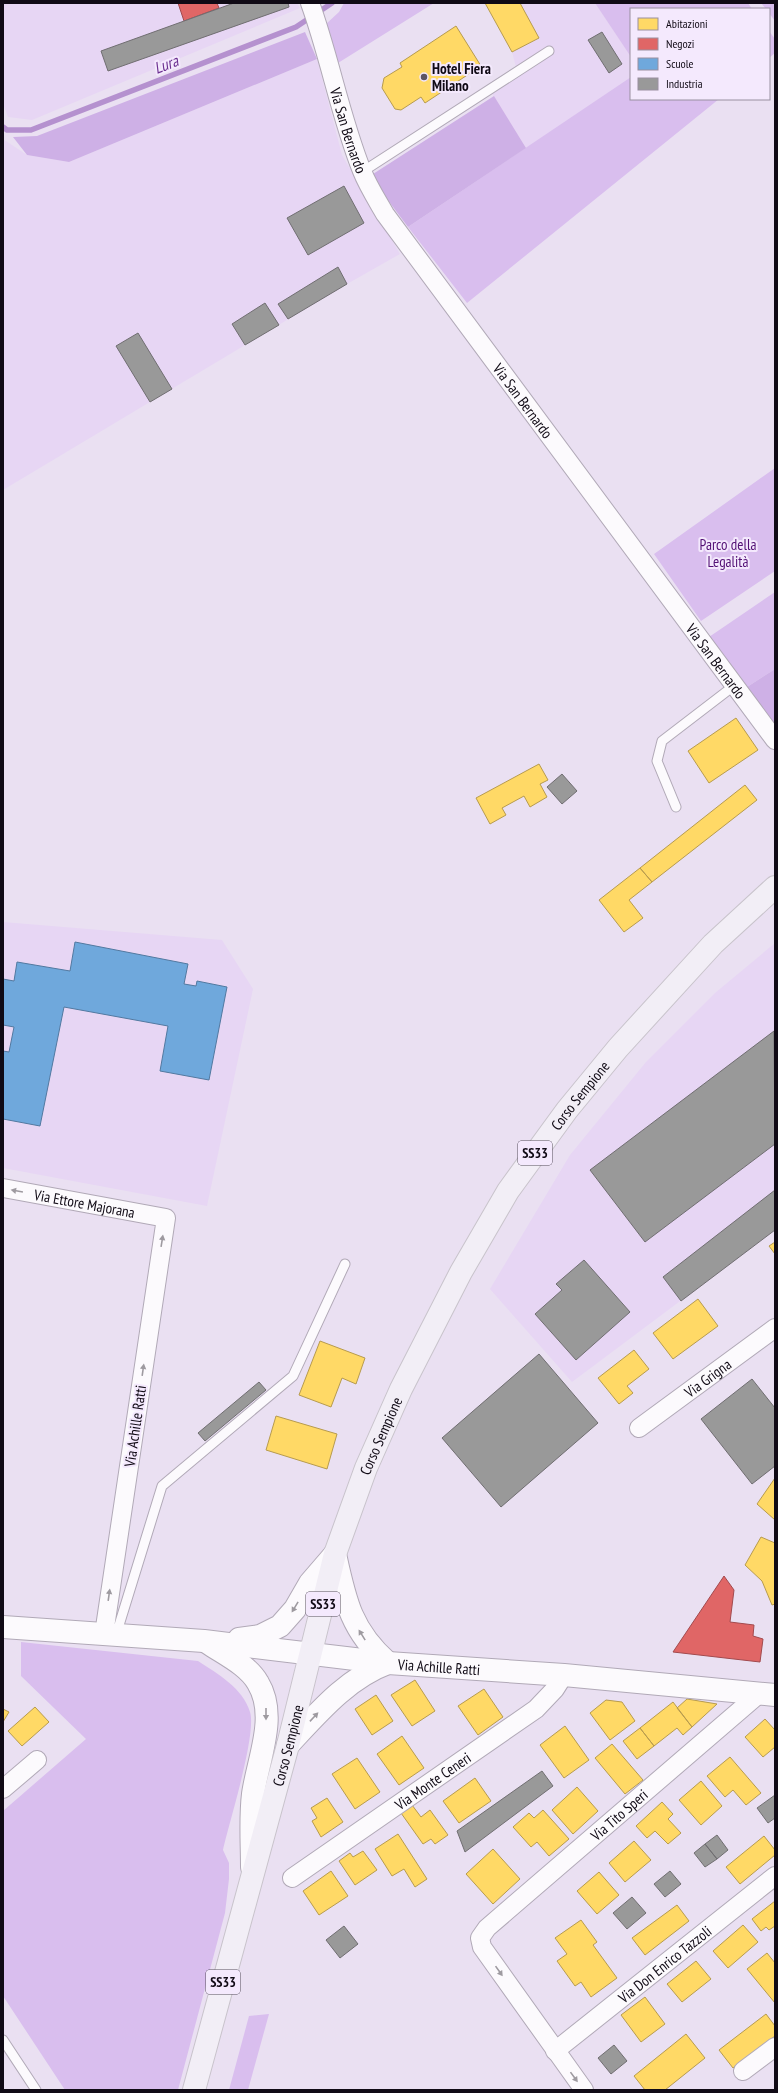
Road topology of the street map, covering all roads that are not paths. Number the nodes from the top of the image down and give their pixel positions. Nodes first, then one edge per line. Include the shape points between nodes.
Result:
1 (310, 3) edge
2 (549, 51) dead end
3 (362, 172) junction
4 (735, 686) junction
5 (775, 740) edge
6 (676, 807) dead end
7 (775, 887) edge
8 (3, 1188) edge
9 (166, 1218) joint
10 (345, 1264) dead end
11 (775, 1328) edge
12 (640, 1428) dead end
13 (336, 1554) junction
14 (3, 1627) edge
15 (110, 1635) junction
16 (204, 1640) junction
17 (311, 1654) junction
18 (388, 1663) junction
19 (564, 1675) junction
20 (768, 1694) edge
21 (288, 1745) junction
22 (37, 1760) dead end
23 (3, 1789) edge
24 (252, 1875) junction
25 (775, 1876) edge
26 (292, 1878) dead end
27 (3, 2040) edge
28 (775, 2047) edge
29 (555, 2051) junction
30 (744, 2071) dead end
31 (36, 2090) edge
32 (194, 2090) edge
33 (584, 2090) edge

1 - 3 street, Via San Bernardo
2 - 3 lane
3 - 4 street, Via San Bernardo via 385,214
4 - 5 street, Via San Bernardo
4 - 6 lane via 662,741 657,761
7 - 13 main road, Corso Sempione / SS33 via 713,944 618,1048 567,1110 508,1191 458,1278 401,1389 366,1468
9 -> 8 street, Via Ettore Majorana
15 -> 9 street, Via Achille Ratti
10 - 15 lane via 293,1376 162,1486
11 - 12 street, Via Grigna
13 -> 16 street via 310,1583 295,1609 280,1626 260,1636
13 - 17 main road, Corso Sempione / SS33
18 -> 13 street via 374,1651 360,1632 349,1608
14 - 15 street, Via Achille Ratti
15 - 16 street, Via Achille Ratti
16 - 17 street, Via Achille Ratti
16 -> 24 street via 250,1673 258,1682 266,1704 265,1732 253,1794
17 - 18 street, Via Achille Ratti
17 - 21 main road, Corso Sempione / SS33
18 - 19 street, Via Achille Ratti
21 -> 18 street via 336,1696 373,1668
19 - 20 street, Via Achille Ratti
19 - 26 street, Via Monte Ceneri via 536,1709
20 -> 29 street, Via Tito Speri via 487,1928 480,1938 482,1947
21 - 24 main road, Corso Sempione / SS33
22 - 23 street
24 - 32 main road, Corso Sempione / SS33
25 - 29 street, Via Don Enrico Tazzoli
27 - 31 lane
28 - 30 street
29 -> 33 street

